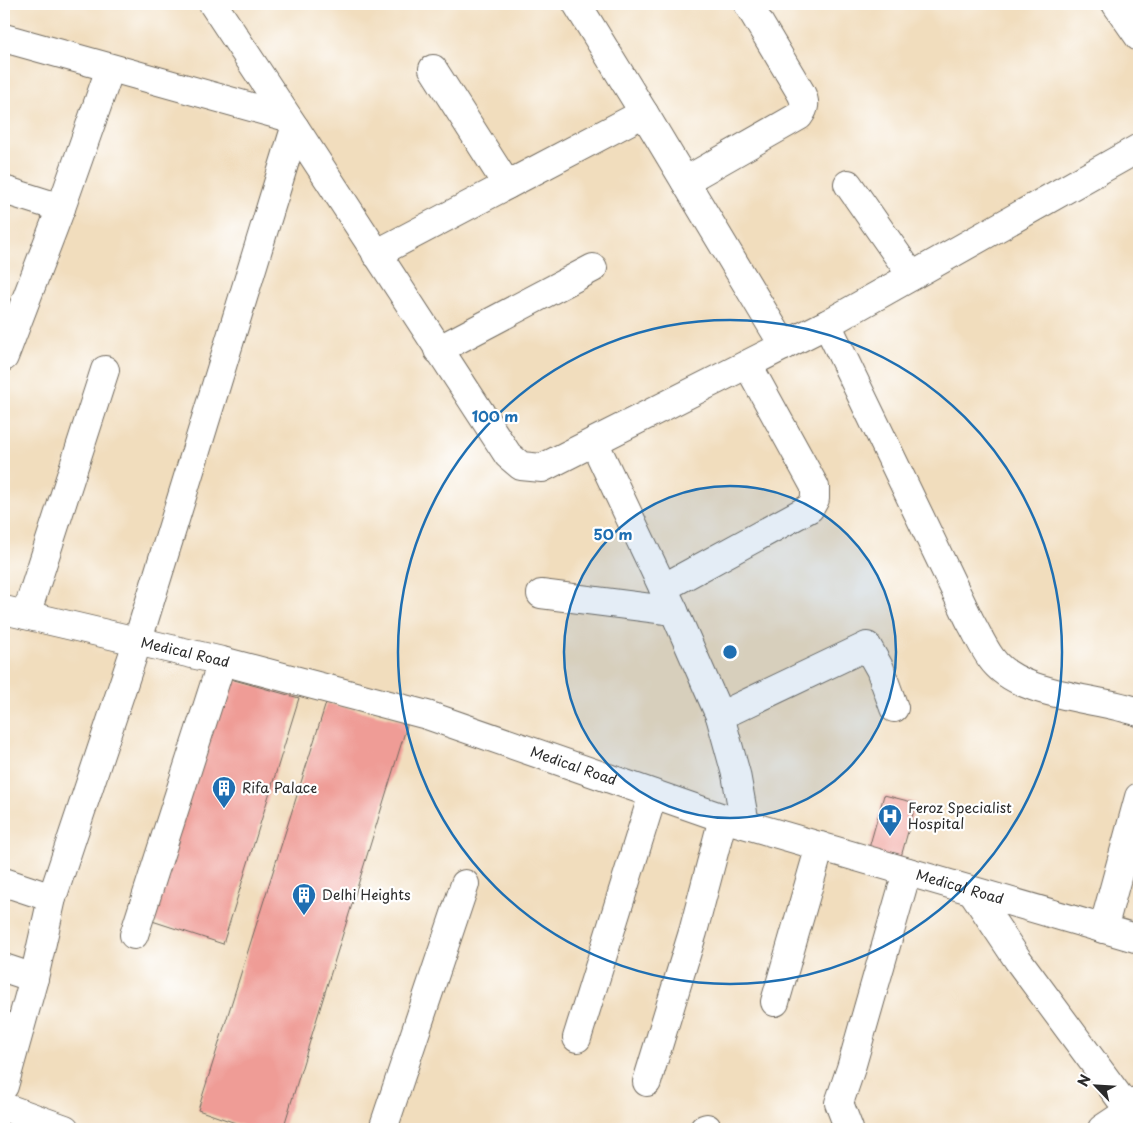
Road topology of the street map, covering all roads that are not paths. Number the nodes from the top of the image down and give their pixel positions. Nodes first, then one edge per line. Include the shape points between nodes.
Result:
1 (213, 4) edge
2 (578, 4) edge
3 (748, 4) edge
4 (1116, 4) edge
5 (1139, 37) edge
6 (4, 38) edge
7 (110, 69) junction
8 (433, 69) dead end
9 (644, 113) junction
10 (291, 122) junction
11 (1139, 148) edge
12 (685, 181) junction
13 (848, 184) dead end
14 (507, 185) junction
15 (4, 190) edge
16 (61, 208) junction
17 (376, 254) junction
18 (593, 268) dead end
19 (912, 276) junction
20 (827, 324) junction
21 (784, 346) junction
22 (438, 350) junction
23 (4, 358) edge
24 (748, 364) junction
25 (105, 370) dead end
26 (594, 442) junction
27 (541, 594) dead end
28 (669, 600) junction
29 (15, 612) edge
30 (138, 640) junction
31 (222, 661) junction
32 (894, 708) dead end
33 (1139, 712) edge
34 (720, 716) junction
35 (653, 794) junction
36 (1139, 797) edge
37 (734, 821) junction
38 (820, 846) junction
39 (906, 872) junction
40 (4, 882) edge
41 (465, 884) dead end
42 (972, 891) junction
43 (52, 898) junction
44 (1103, 929) junction
45 (134, 935) dead end
46 (1139, 939) edge
47 (4, 968) edge
48 (34, 978) junction
49 (775, 1002) dead end
50 (577, 1038) dead end
51 (647, 1082) dead end
52 (4, 1086) edge
53 (4, 1108) edge
54 (1136, 1112) edge
55 (64, 1129) edge
56 (383, 1129) edge
57 (849, 1129) edge
58 (1102, 1129) edge

1 - 10 street
2 - 9 street
3 - 12 street via 805,100 804,108 799,116
4 - 5 street
6 - 7 street
7 - 10 street
7 - 16 street
8 - 14 street
9 - 12 street
9 - 14 street
10 - 17 street
10 - 30 street
11 - 19 street
12 - 21 street
13 - 19 street
14 - 17 street
15 - 16 street
16 - 23 street
17 - 22 street
18 - 22 street
19 - 20 street
20 - 21 street
20 - 33 street via 991,659 1011,677 1032,686
21 - 24 street
22 - 26 street via 508,455 521,466 542,468
24 - 26 street
24 - 28 street via 815,487 815,499 810,508
25 - 29 street
26 - 28 street
27 - 28 street
28 - 34 street
29 - 30 street, Medical Road
30 - 31 street, Medical Road
30 - 43 street
31 - 35 street, Medical Road via 427,714
31 - 45 street
32 - 34 street via 880,669 867,646
34 - 37 street via 736,774
35 - 37 street, Medical Road
35 - 50 street
36 - 44 street
37 - 38 street, Medical Road
37 - 51 street via 693,932
38 - 39 street, Medical Road
38 - 49 street
39 - 42 street, Medical Road
39 - 57 street via 852,1068 839,1104
40 - 43 street
41 - 56 street
42 - 44 street, Medical Road
42 - 54 street via 1018,960
43 - 48 street
44 - 46 street, Medical Road
47 - 48 street
48 - 52 street
53 - 55 street
54 - 58 street

